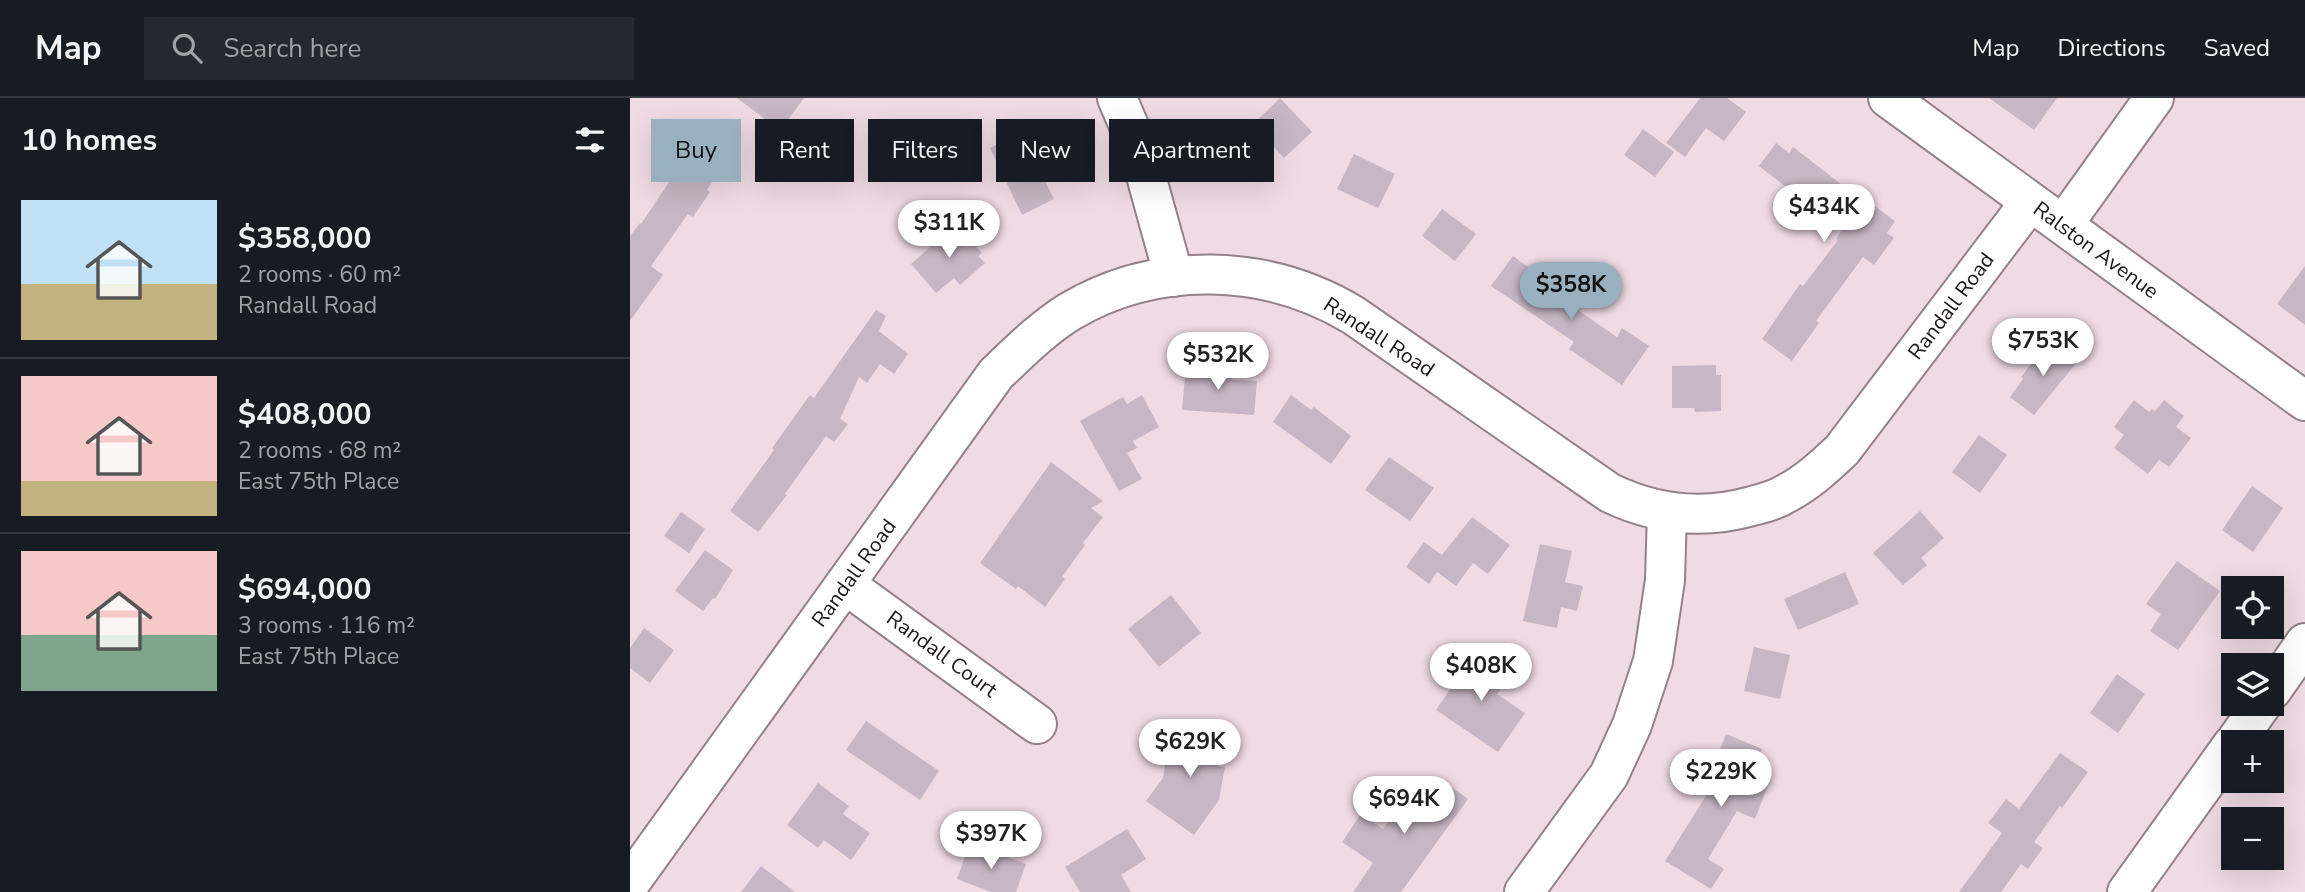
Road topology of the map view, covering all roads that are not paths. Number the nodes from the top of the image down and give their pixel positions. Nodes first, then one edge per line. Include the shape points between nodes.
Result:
1 (1117, 98) edge
2 (1888, 98) edge
3 (2154, 98) edge
4 (2030, 201) junction
5 (2063, 225) junction
6 (1174, 277) junction
7 (2305, 401) edge
8 (1667, 512) junction
9 (846, 585) junction
10 (2305, 643) edge
11 (2284, 673) edge
12 (1037, 724) dead end
13 (2221, 761) edge
14 (630, 883) edge
15 (1524, 892) edge
16 (2127, 892) edge

1 - 6 street via 1138,147
2 - 4 street, Ralston Avenue
3 - 5 street
4 - 5 street, Ralston Avenue
4 - 8 street, Randall Road via 1842,450 1822,469 1776,499 1748,507 1722,514
5 - 7 street, Ralston Avenue
6 - 8 street, Randall Road via 1214,274 1253,278 1330,303 1602,489
6 - 9 street, Randall Road via 1119,288 1069,312 1036,336 996,374
8 - 15 street via 1665,580 1653,661 1632,725 1609,775
9 - 12 street, Randall Court
9 - 14 street, Randall Road
10 - 11 street
13 - 16 street

